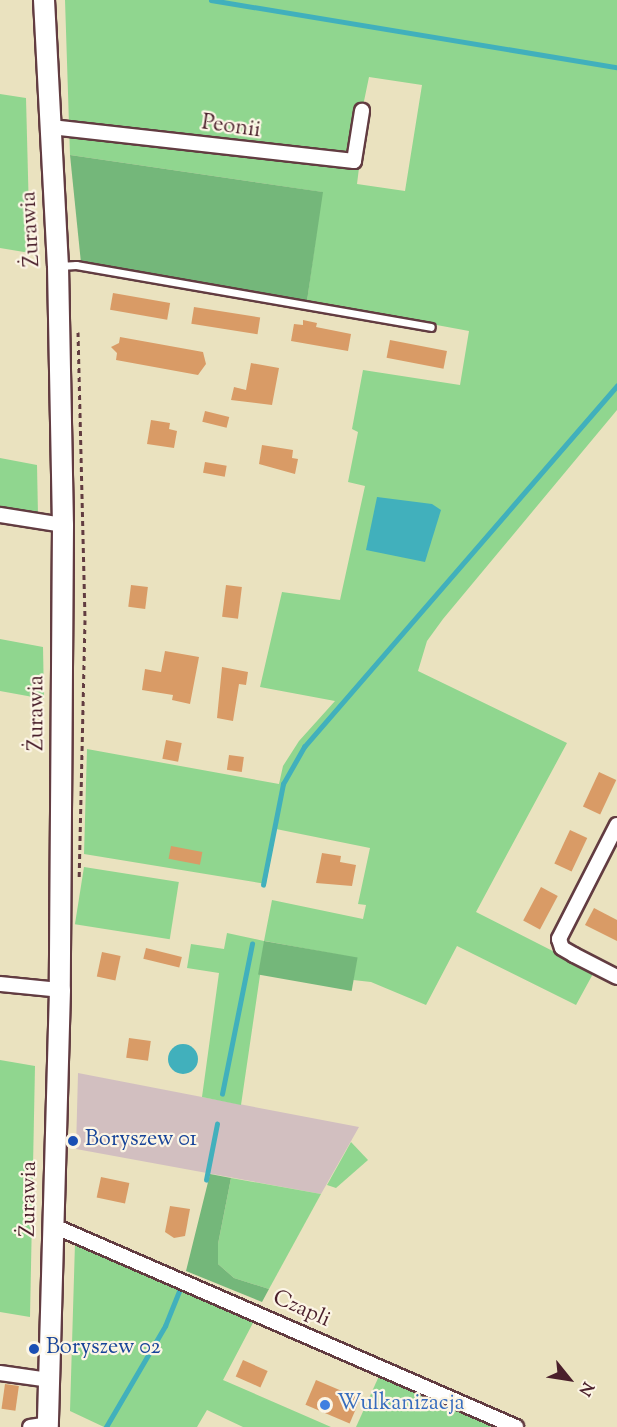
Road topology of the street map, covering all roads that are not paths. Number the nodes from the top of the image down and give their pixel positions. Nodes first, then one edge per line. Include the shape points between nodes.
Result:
1 (44, 0) edge
2 (362, 111) dead end
3 (51, 127) junction
4 (58, 267) junction
5 (431, 327) dead end
6 (0, 515) edge
7 (63, 525) junction
8 (617, 825) edge
9 (617, 977) edge
10 (0, 984) edge
11 (60, 990) junction
12 (61, 1230) junction
13 (0, 1373) edge
14 (49, 1380) junction
15 (42, 1426) edge
16 (516, 1427) edge

1 - 3 main road, Żurawia
2 - 3 street, Peonii via 354,161
3 - 4 main road, Żurawia
4 - 5 lane via 76,266
4 - 7 main road, Żurawia
6 - 7 street
7 - 11 main road, Żurawia
8 - 9 street via 559,939 562,948
10 - 11 street
11 - 12 main road, Żurawia
12 - 14 main road, Żurawia
12 - 16 street, Czapli
13 - 14 street
14 - 15 main road, Żurawia

